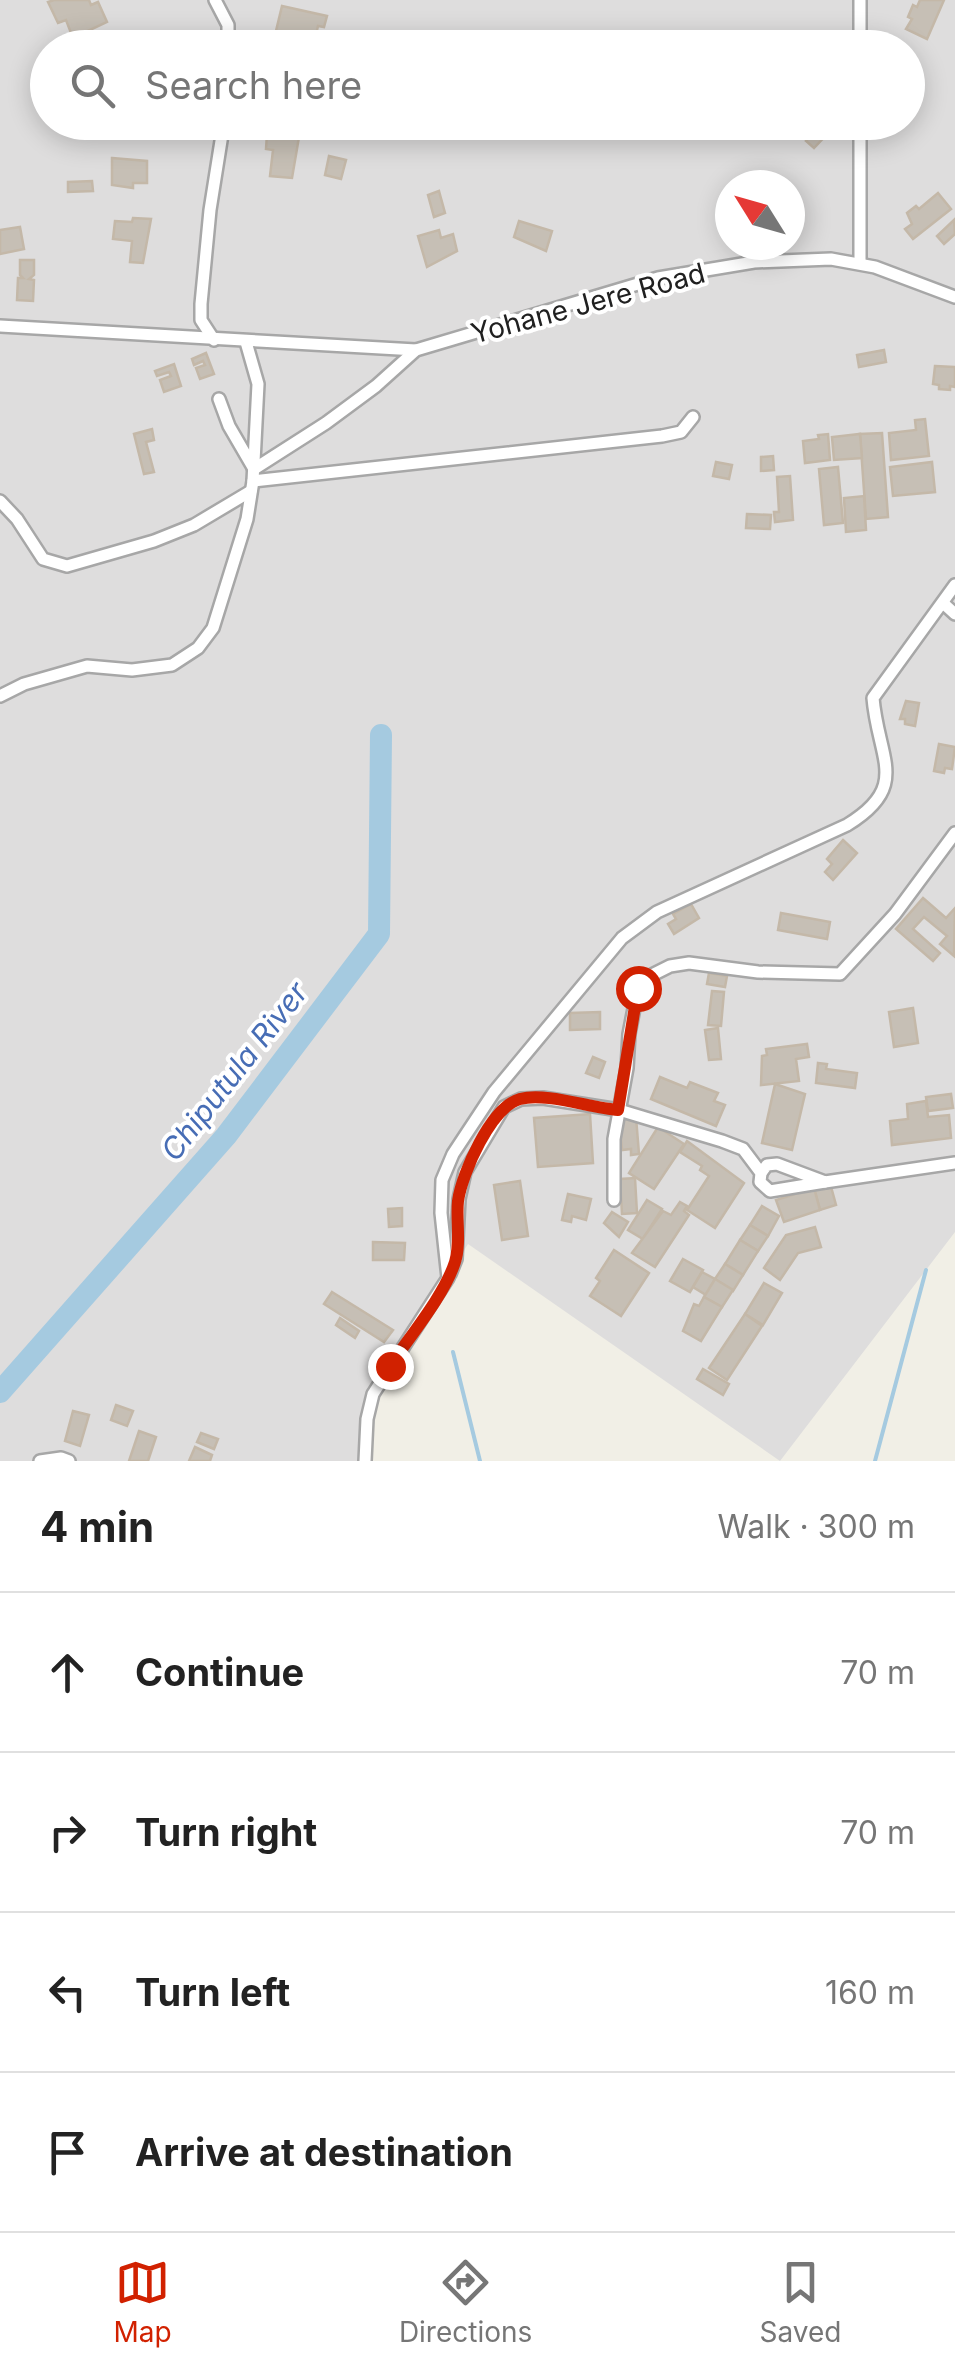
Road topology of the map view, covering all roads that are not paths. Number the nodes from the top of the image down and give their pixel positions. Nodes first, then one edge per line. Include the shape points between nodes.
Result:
1 (214, 0) edge
2 (860, 0) edge
3 (228, 30) edge
4 (860, 30) edge
5 (221, 140) edge
6 (860, 140) edge
7 (860, 263) junction
8 (955, 297) edge
9 (0, 326) edge
10 (214, 340) junction
11 (246, 342) junction
12 (416, 350) junction
13 (219, 398) dead end
14 (693, 417) dead end
15 (253, 480) junction
16 (0, 501) edge
17 (955, 585) edge
18 (943, 603) junction
19 (955, 614) edge
20 (0, 696) edge
21 (955, 833) edge
22 (618, 1110) junction
23 (955, 1163) edge
24 (761, 1173) junction
25 (824, 1182) junction
26 (614, 1200) dead end
27 (448, 1278) junction
28 (40, 1461) edge
29 (69, 1461) edge
30 (365, 1461) edge

1 - 3 street
2 - 4 street
5 - 10 street via 200,304
6 - 7 street
7 - 8 street, Yohane Jere Road
7 - 12 street, Yohane Jere Road via 754,262 658,278
9 - 10 street
10 - 11 street
11 - 12 street
11 - 15 street via 258,384
12 - 15 street, Yohane Jere Road
13 - 15 street
14 - 15 street via 681,432 662,436
15 - 16 street, Yohane Jere Road via 194,525 67,566 43,560
15 - 20 street via 226,592 198,648 172,664 132,670 87,666
17 - 18 street
18 - 19 street
18 - 27 street via 873,698 887,774 872,809 657,912 622,938 494,1092 442,1180
21 - 22 street via 840,974 690,963 646,978 638,988
22 - 24 street via 743,1149
22 - 26 street
22 - 27 street via 543,1098 504,1107 465,1172
23 - 25 street
24 - 25 street via 777,1164
24 - 25 street via 760,1182 770,1190
27 - 30 street via 374,1394
28 - 29 street

